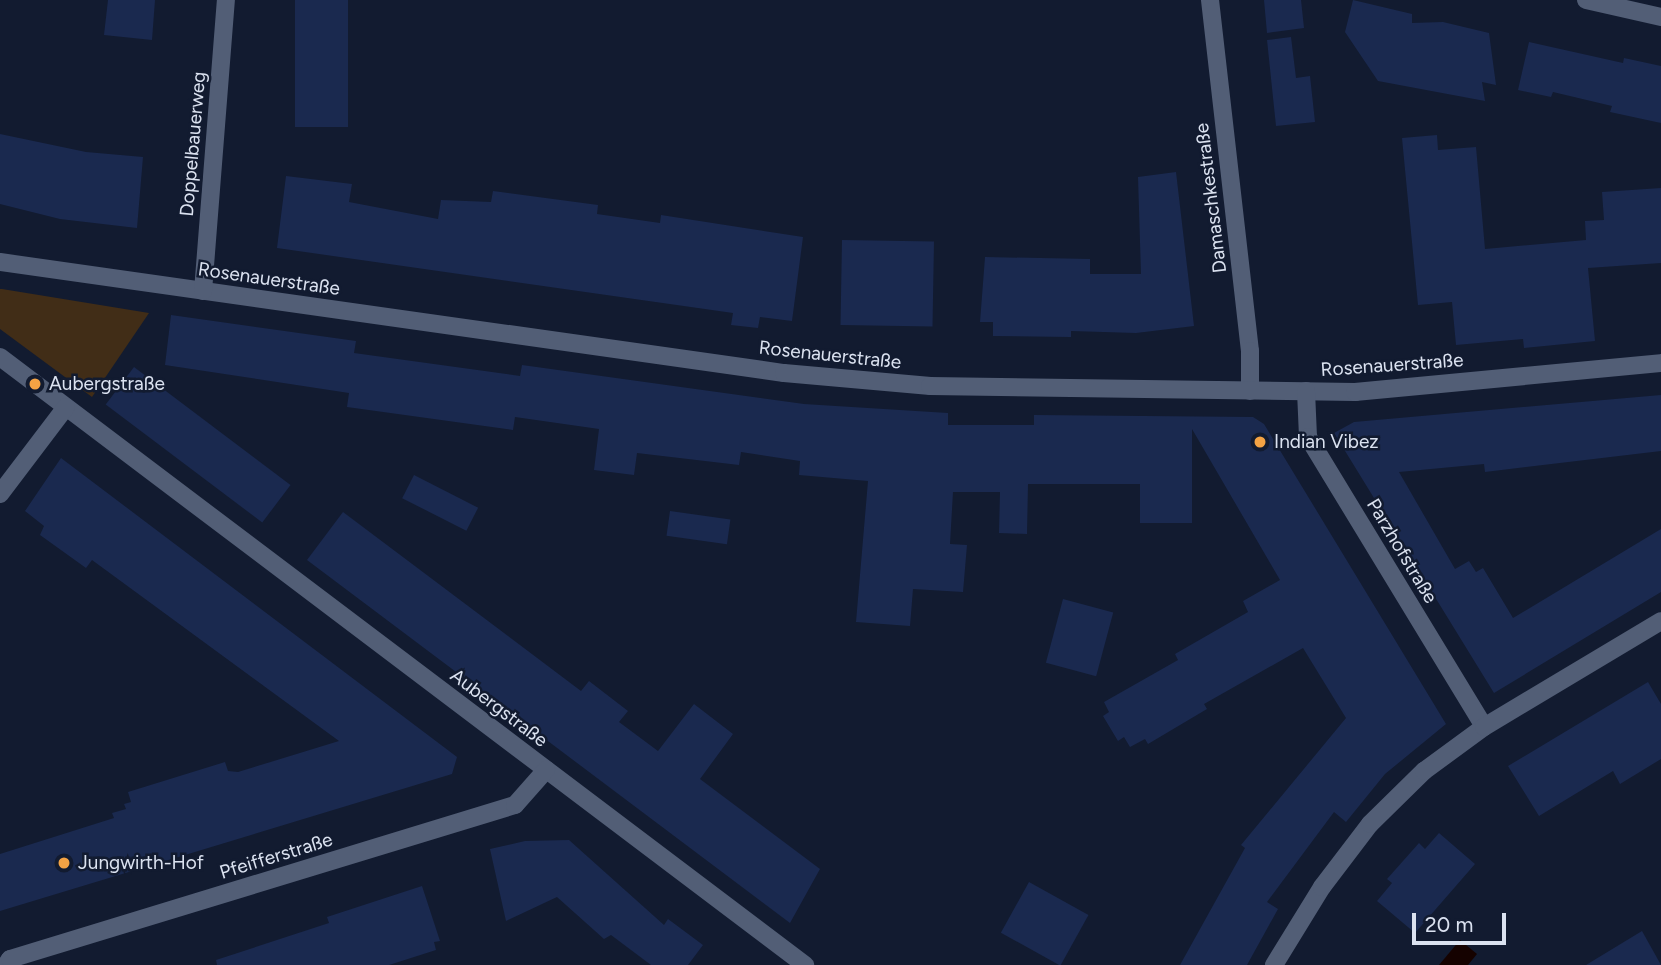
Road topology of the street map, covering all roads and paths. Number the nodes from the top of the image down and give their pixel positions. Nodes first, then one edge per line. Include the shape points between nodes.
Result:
1 (226, 0) edge
2 (1210, 0) edge
3 (1586, 0) edge
4 (1661, 17) edge
5 (0, 262) edge
6 (203, 291) junction
7 (0, 357) edge
8 (1661, 363) edge
9 (1250, 391) junction
10 (1306, 391) junction
11 (65, 407) junction
12 (0, 494) edge
13 (1661, 621) edge
14 (1484, 727) junction
15 (546, 770) junction
16 (6, 965) edge
17 (805, 965) edge
18 (1274, 965) edge

1 - 6 street, Doppelbauerweg
2 - 9 street, Damaschkestraße via 1250,351
3 - 4 street
5 - 6 street, Rosenauerstraße
6 - 9 street, Rosenauerstraße via 784,373 940,387
7 - 11 street, Aubergstraße
8 - 10 street, Rosenauerstraße via 1355,392
9 - 10 street, Rosenauerstraße
10 - 14 street, Parzhofstraße via 1308,437
11 - 12 street
11 - 15 street, Aubergstraße
13 - 14 street
14 - 18 street via 1424,771 1370,824 1322,887
15 - 16 street, Pfeifferstraße via 515,805 10,959
15 - 17 street, Aubergstraße

